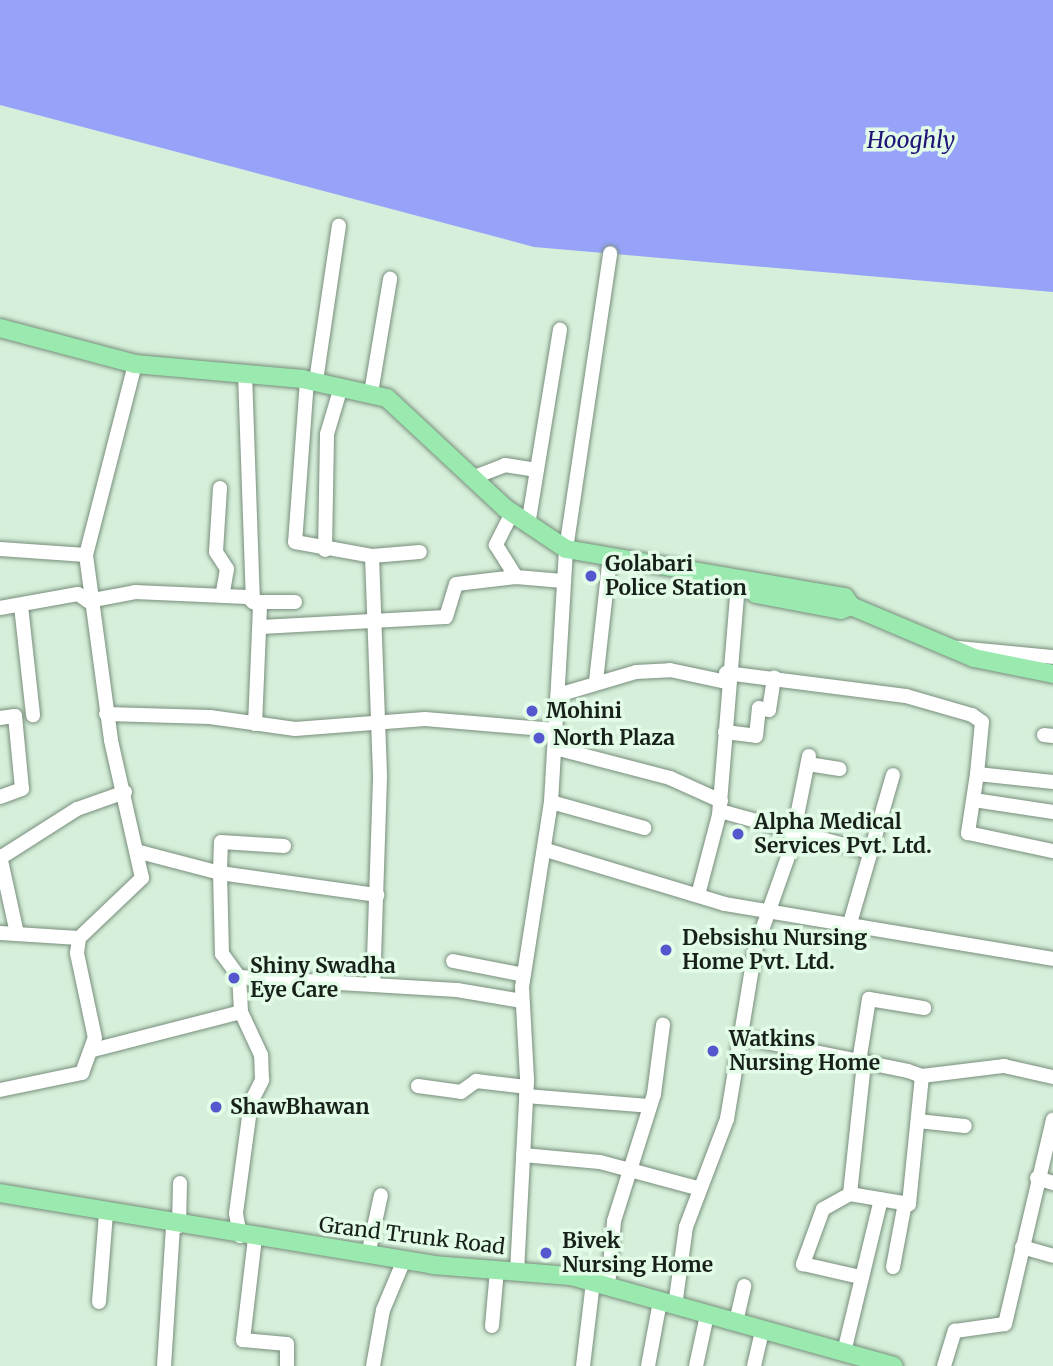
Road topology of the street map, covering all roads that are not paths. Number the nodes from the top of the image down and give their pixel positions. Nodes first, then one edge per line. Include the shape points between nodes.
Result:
1 (339, 226) dead end
2 (610, 253) dead end
3 (390, 279) dead end
4 (0, 328) edge
5 (560, 330) dead end
6 (135, 364) junction
7 (245, 374) junction
8 (311, 380) junction
9 (341, 387) junction
10 (371, 393) junction
11 (537, 470) junction
12 (477, 476) junction
13 (220, 488) dead end
14 (512, 513) junction
15 (528, 525) junction
16 (0, 549) edge
17 (566, 549) junction
18 (325, 550) junction
19 (420, 552) dead end
20 (86, 555) junction
21 (372, 556) junction
22 (610, 556) junction
23 (516, 577) junction
24 (563, 581) junction
25 (743, 584) junction
26 (222, 596) junction
27 (88, 601) junction
28 (253, 601) junction
29 (295, 602) dead end
30 (21, 606) junction
31 (0, 608) edge
32 (375, 617) junction
33 (261, 627) junction
34 (946, 647) junction
35 (1053, 657) edge
36 (1053, 674) edge
37 (726, 677) junction
38 (774, 677) junction
39 (596, 681) junction
40 (558, 695) junction
41 (106, 714) junction
42 (33, 715) dead end
43 (0, 718) edge
44 (374, 721) junction
45 (255, 724) junction
46 (556, 730) junction
47 (725, 732) junction
48 (555, 748) junction
49 (840, 769) dead end
50 (977, 774) junction
51 (893, 775) dead end
52 (1053, 782) edge
53 (125, 792) junction
54 (0, 797) edge
55 (974, 800) junction
56 (551, 802) junction
57 (720, 806) junction
58 (1053, 812) edge
59 (644, 828) dead end
60 (795, 831) junction
61 (284, 846) dead end
62 (546, 850) junction
63 (1053, 851) edge
64 (140, 852) junction
65 (870, 852) junction
66 (0, 857) edge
67 (220, 873) junction
68 (377, 895) junction
69 (698, 895) junction
70 (765, 910) junction
71 (850, 923) junction
72 (0, 933) edge
73 (17, 933) junction
74 (79, 938) junction
75 (1053, 958) edge
76 (453, 961) dead end
77 (524, 975) junction
78 (239, 977) junction
79 (373, 984) junction
80 (522, 1001) junction
81 (924, 1008) dead end
82 (240, 1012) junction
83 (663, 1025) dead end
84 (741, 1037) junction
85 (93, 1050) junction
86 (861, 1062) junction
87 (922, 1076) junction
88 (1053, 1076) edge
89 (418, 1086) dead end
90 (0, 1090) edge
91 (526, 1091) junction
92 (649, 1106) junction
93 (918, 1121) junction
94 (1053, 1121) edge
95 (965, 1126) dead end
96 (523, 1155) junction
97 (630, 1174) junction
98 (1037, 1178) junction
99 (180, 1183) dead end
100 (1053, 1183) edge
101 (697, 1188) junction
102 (0, 1193) edge
103 (850, 1194) junction
104 (381, 1195) dead end
105 (881, 1199) junction
106 (905, 1203) junction
107 (106, 1213) junction
108 (176, 1225) junction
109 (247, 1237) junction
110 (1022, 1247) junction
111 (368, 1255) junction
112 (1053, 1256) edge
113 (404, 1260) junction
114 (893, 1267) dead end
115 (497, 1270) junction
116 (517, 1272) junction
117 (860, 1278) junction
118 (601, 1284) junction
119 (744, 1286) dead end
120 (99, 1303) dead end
121 (667, 1304) junction
122 (707, 1315) junction
123 (736, 1322) junction
124 (492, 1326) dead end
125 (762, 1330) junction
126 (844, 1352) junction
127 (863, 1362) edge
128 (164, 1366) edge
129 (287, 1366) edge
130 (373, 1366) edge
131 (583, 1366) edge
132 (648, 1366) edge
133 (696, 1366) edge
134 (754, 1366) edge
135 (894, 1366) edge
136 (944, 1366) edge

1 - 8 street
2 - 17 street
3 - 10 street
4 - 6 main road
5 - 11 street
6 - 7 main road
6 - 20 street
7 - 8 main road
7 - 28 street
8 - 9 main road
8 - 18 street via 295,542
9 - 10 main road
9 - 18 street via 327,434
10 - 12 main road via 387,398
11 - 12 street via 505,465
11 - 15 street
12 - 14 main road
13 - 26 street via 216,552 228,569
14 - 15 main road
14 - 23 street via 496,544
15 - 17 main road
16 - 20 street
17 - 22 main road
17 - 24 street
18 - 21 street
19 - 21 street
20 - 27 street
21 - 32 street
22 - 25 main road
22 - 39 street
23 - 24 street
23 - 32 street via 456,584 446,617
24 - 40 street
25 - 34 main road via 756,594 841,610 851,606
25 - 37 street
26 - 27 street via 135,592
26 - 28 street
27 - 30 street via 78,594
27 - 41 street
28 - 29 street
28 - 33 street via 260,606
30 - 31 street
30 - 42 street
32 - 33 street
32 - 44 street
33 - 45 street
34 - 35 street via 965,644
34 - 36 main road
37 - 38 street
37 - 39 street via 670,670
37 - 47 street
38 - 47 street via 769,710 759,708 756,736
38 - 50 street via 906,696 972,715 982,722
39 - 40 street
40 - 46 street
41 - 45 street
41 - 53 street
43 - 54 street via 15,716 22,789
44 - 45 street via 335,730
44 - 46 street
44 - 68 street via 380,778
46 - 48 street
47 - 57 street
48 - 56 street
48 - 57 street via 670,778
49 - 60 street via 808,760
50 - 52 street
50 - 55 street
51 - 65 street
53 - 64 street
53 - 66 street via 77,809
55 - 58 street
55 - 63 street via 968,833
56 - 59 street
56 - 62 street
57 - 60 street
57 - 69 street
60 - 65 street
60 - 70 street
61 - 67 street via 221,842
62 - 69 street
62 - 77 street
64 - 67 street
64 - 74 street via 142,878 132,893
65 - 71 street
66 - 73 street
67 - 68 street
67 - 78 street via 222,954
68 - 79 street
69 - 70 street
70 - 71 street
70 - 84 street
71 - 75 street
72 - 73 street
73 - 74 street
74 - 85 street
76 - 77 street
77 - 80 street
78 - 79 street
78 - 82 street
79 - 80 street
80 - 91 street
81 - 86 street via 869,999
82 - 85 street
82 - 109 street via 261,1055 262,1080 251,1102 236,1213
83 - 92 street
84 - 86 street
84 - 101 street via 727,1119
85 - 90 street via 82,1073
86 - 87 street
86 - 103 street
87 - 88 street via 1004,1066
87 - 93 street
89 - 91 street via 461,1092 476,1081
91 - 92 street
91 - 96 street
92 - 97 street
93 - 95 street
93 - 106 street via 914,1180
94 - 98 street
96 - 97 street via 600,1162
96 - 116 street
97 - 101 street
97 - 118 street
98 - 100 street
98 - 110 street
99 - 108 street
101 - 121 street
102 - 107 main road, Grand Trunk Road
103 - 105 street
103 - 117 street via 823,1209 803,1264
104 - 111 street
105 - 106 street
105 - 117 street
106 - 114 street
107 - 108 main road, Grand Trunk Road
107 - 120 street
108 - 109 main road, Grand Trunk Road
108 - 128 street
109 - 111 main road, Grand Trunk Road
109 - 129 street via 243,1340 287,1344
110 - 112 street
110 - 136 street via 1005,1324 955,1331
111 - 113 main road, Grand Trunk Road
113 - 115 main road, Grand Trunk Road
113 - 130 street via 383,1310
115 - 116 main road, Grand Trunk Road
115 - 124 street
116 - 118 main road, Grand Trunk Road
117 - 126 street
118 - 121 main road, Grand Trunk Road
118 - 131 street
119 - 123 street
121 - 122 main road, Grand Trunk Road
121 - 132 street
122 - 123 main road, Grand Trunk Road
122 - 133 street
123 - 125 main road, Grand Trunk Road
125 - 126 main road, Grand Trunk Road
125 - 134 street
126 - 127 main road, Grand Trunk Road
127 - 135 main road, Grand Trunk Road

